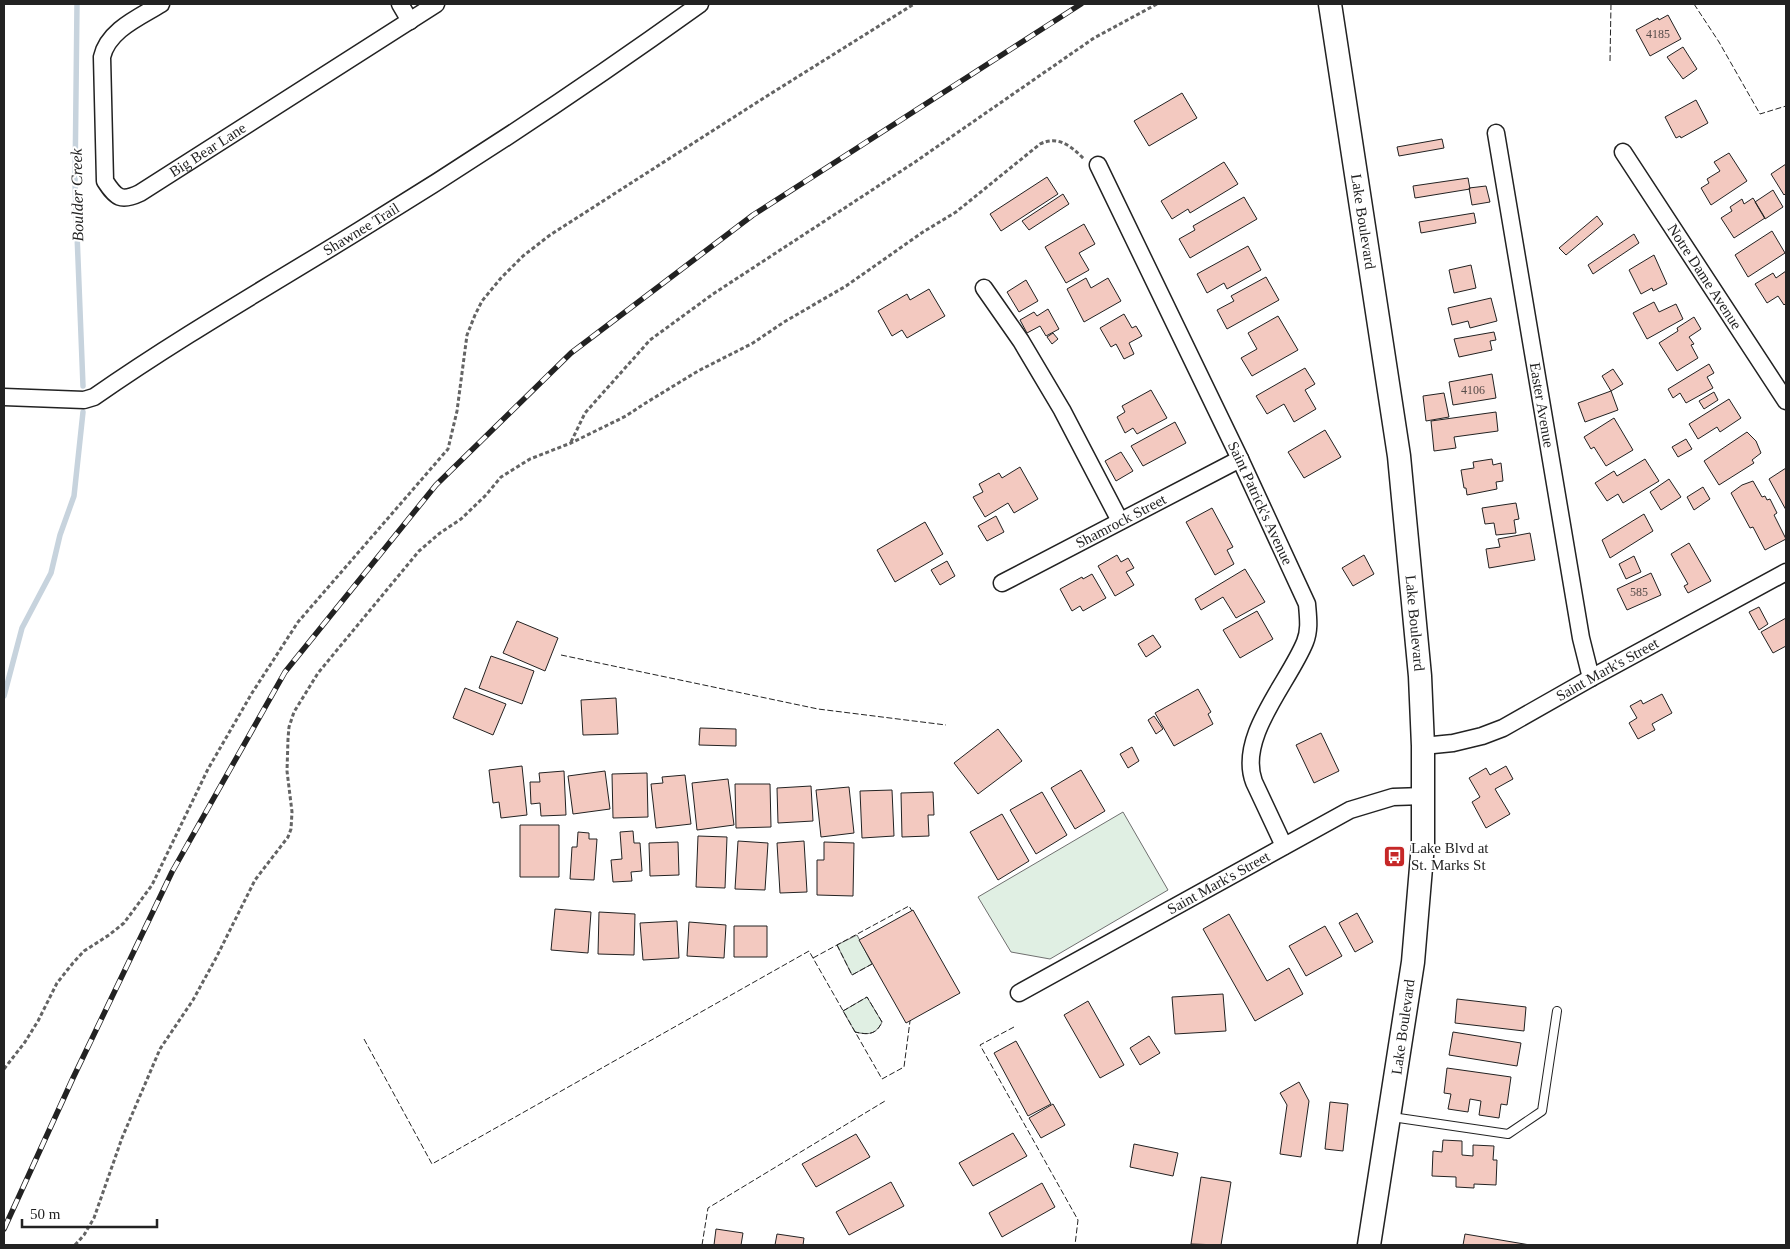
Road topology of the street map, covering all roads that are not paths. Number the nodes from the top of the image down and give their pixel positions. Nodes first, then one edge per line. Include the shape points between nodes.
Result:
1 (161, 4) edge
2 (400, 4) edge
3 (436, 4) edge
4 (700, 4) edge
5 (1330, 4) edge
6 (680, 10) edge
7 (410, 21) junction
8 (1496, 133) dead end
9 (1623, 152) dead end
10 (1098, 165) road end
11 (984, 288) dead end
12 (4, 397) edge
13 (1786, 401) edge
14 (1240, 459) junction
15 (1120, 521) junction
16 (1786, 572) edge
17 (1002, 583) dead end
18 (1591, 678) junction
19 (1423, 746) junction
20 (1424, 796) junction
21 (1284, 846) junction
22 (1019, 992) dead end
23 (1557, 1011) dead end
24 (1390, 1116) junction
25 (1370, 1245) edge

1 - 7 street, Big Bear Lane via 112,36 102,57 106,181 122,198 140,193
2 - 7 street
3 - 7 street, Big Bear Lane
4 - 6 street, Shawnee Trail
5 - 19 main road, Lake Boulevard via 1399,456 1420,676
6 - 12 street, Shawnee Trail via 618,63 94,397 84,400
8 - 18 street, Easter Avenue via 1581,638
9 - 13 street, Notre Dame Avenue
10 - 14 street, Saint Patrick's Avenue
11 - 15 street via 1058,402
14 - 15 street, Shamrock Street
14 - 21 street, Saint Patrick's Avenue via 1307,604 1309,621 1306,641 1266,713 1250,760 1250,773
15 - 17 street, Shamrock Street
16 - 18 street, Saint Mark's Street
18 - 19 street, Saint Mark's Street via 1492,732 1453,743
19 - 20 main road, Lake Boulevard
20 - 21 street, Saint Mark's Street via 1393,797 1350,810
20 - 24 main road, Lake Boulevard via 1412,962
21 - 22 street, Saint Mark's Street
23 - 24 lane via 1542,1111 1508,1134
24 - 25 main road, Lake Boulevard

